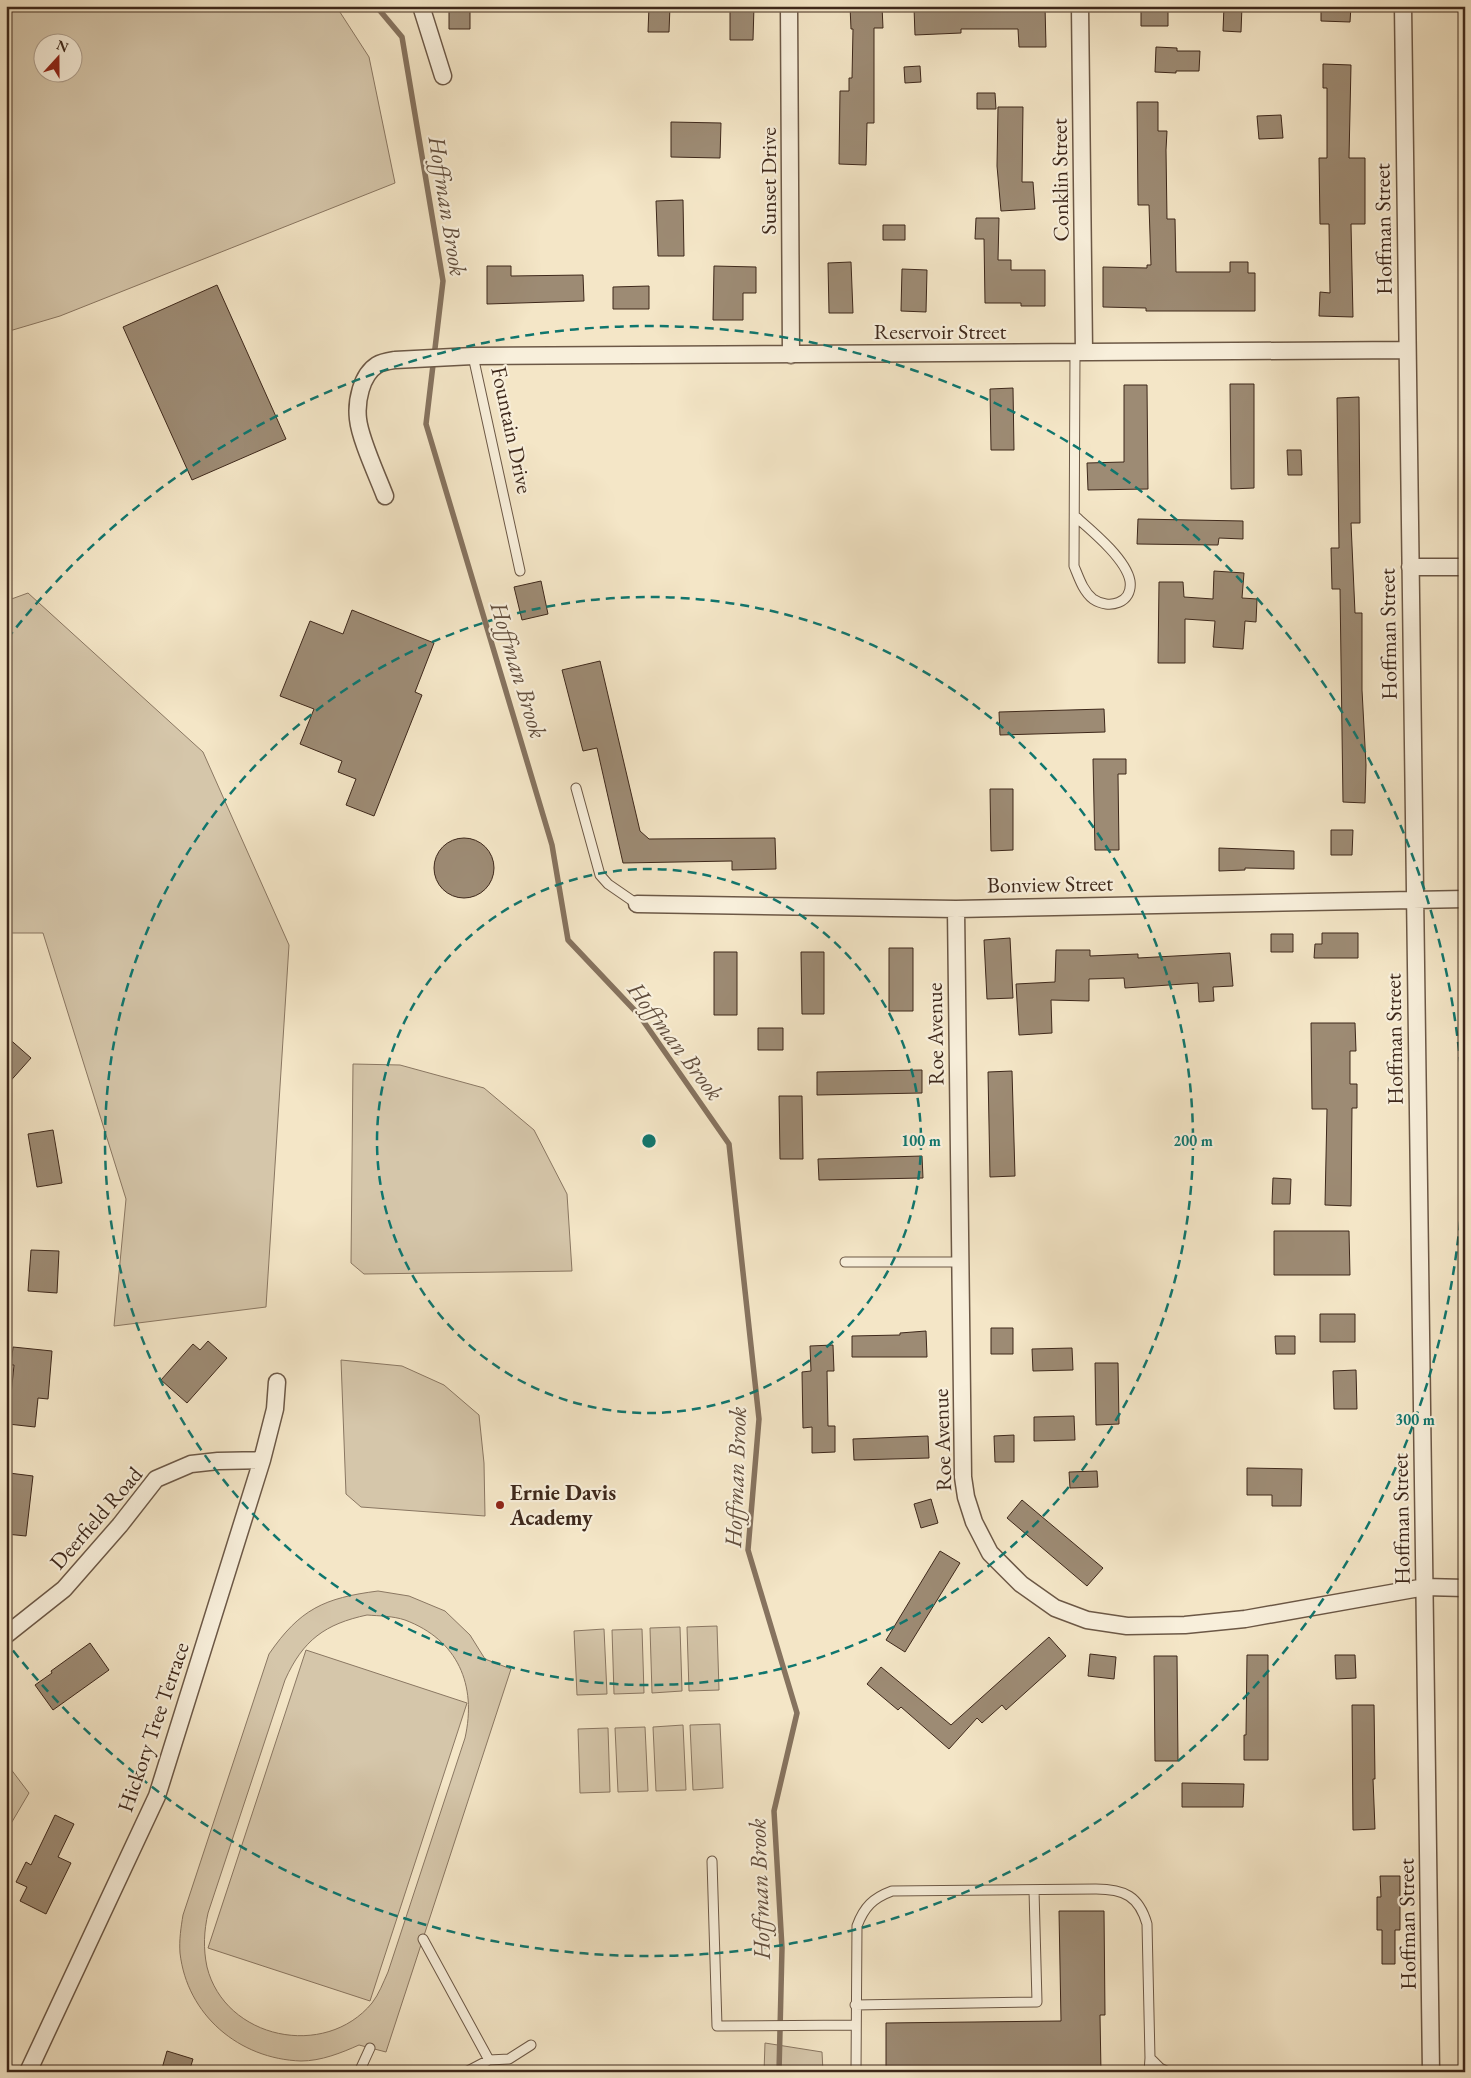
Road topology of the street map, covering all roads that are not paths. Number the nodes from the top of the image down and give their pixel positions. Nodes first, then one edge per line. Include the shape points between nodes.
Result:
1 (421, 6) edge
2 (789, 6) edge
3 (1080, 6) edge
4 (1403, 6) edge
5 (443, 76) dead end
6 (1407, 350) junction
7 (1080, 353) junction
8 (792, 355) junction
9 (474, 356) junction
10 (385, 496) dead end
11 (1076, 517) junction
12 (1465, 566) edge
13 (1410, 567) junction
14 (520, 571) dead end
15 (576, 788) dead end
16 (1465, 899) edge
17 (1414, 900) junction
18 (637, 904) joint
19 (956, 909) junction
20 (844, 1262) dead end
21 (960, 1262) junction
22 (277, 1382) dead end
23 (262, 1460) junction
24 (1425, 1587) junction
25 (1465, 1588) edge
26 (6, 1635) edge
27 (712, 1861) dead end
28 (1034, 1890) junction
29 (423, 1939) dead end
30 (855, 2005) junction
31 (855, 2025) junction
32 (531, 2045) dead end
33 (370, 2048) dead end
34 (1150, 2058) junction
35 (489, 2060) junction
36 (28, 2072) edge
37 (359, 2072) edge
38 (466, 2072) edge
39 (856, 2072) edge
40 (1149, 2072) edge
41 (1168, 2072) edge
42 (1431, 2072) edge

1 - 5 street
2 - 8 street, Sunset Drive
3 - 7 street, Conklin Street
4 - 6 street, Hoffman Street
6 - 7 street, Reservoir Street
6 - 13 street, Hoffman Street
7 - 8 street, Reservoir Street
7 - 11 lane
8 - 9 street, Reservoir Street
9 - 10 street, Fountain Drive via 395,360 371,371 363,384 358,418
9 - 14 lane, Fountain Drive
11 - 11 lane via 1074,566 1082,586 1094,599 1110,605 1120,604 1128,595 1130,581 1124,569 1111,550
12 - 13 street
13 - 17 street, Hoffman Street
15 - 18 lane via 600,875
16 - 17 street, Bonview Street
17 - 19 street, Bonview Street
17 - 24 street, Hoffman Street
18 - 19 street, Bonview Street
19 - 21 street, Roe Avenue
20 - 21 lane
21 - 24 street, Roe Avenue via 966,1497 974,1522 990,1552 1021,1584 1055,1608 1087,1620 1127,1626 1185,1625 1245,1619
22 - 23 street, Hickory Tree Terrace via 275,1409
23 - 26 street, Deerfield Road via 191,1464 156,1479 64,1589
23 - 36 street, Hickory Tree Terrace via 157,1796
24 - 25 street, Roe Avenue
24 - 42 street, Hoffman Street
27 - 31 lane via 717,2026
28 - 30 lane via 892,1891 878,1896 861,1914 857,1926
28 - 30 lane via 1036,2002
28 - 34 lane via 1109,1889 1137,1901 1147,1924
29 - 35 lane
30 - 31 lane
31 - 39 lane
32 - 35 lane via 510,2059
33 - 37 lane
34 - 40 lane
34 - 41 lane
35 - 38 lane

